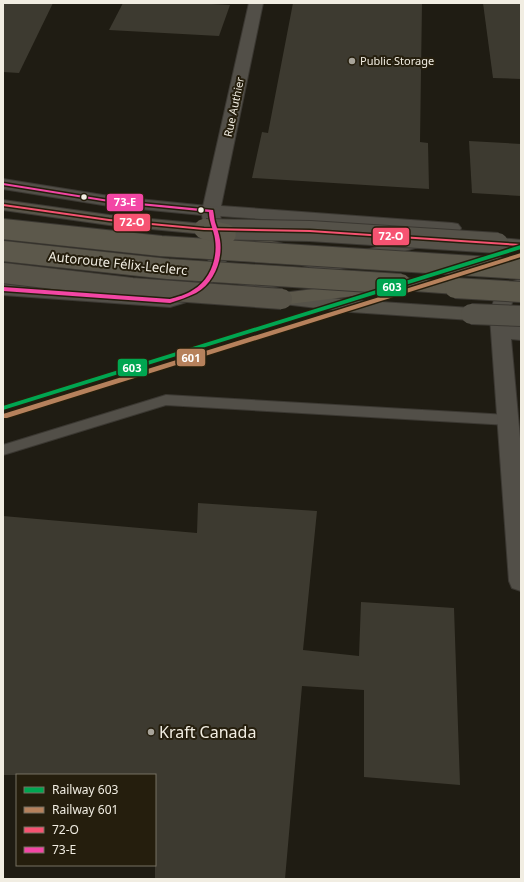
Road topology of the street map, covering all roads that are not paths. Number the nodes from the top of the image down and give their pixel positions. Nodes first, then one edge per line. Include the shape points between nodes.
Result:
1 (256, 3) edge
2 (3, 184) edge
3 (3, 206) edge
4 (211, 211) junction
5 (204, 228) junction
6 (452, 228) dead end
7 (3, 229) edge
8 (428, 232) junction
9 (521, 245) edge
10 (3, 251) edge
11 (307, 256) junction
12 (521, 269) edge
13 (3, 273) edge
14 (401, 284) junction
15 (521, 285) edge
16 (3, 289) edge
17 (521, 292) edge
18 (282, 299) junction
19 (170, 302) junction
20 (521, 316) edge
21 (511, 333) edge
22 (508, 420) junction
23 (3, 450) edge
24 (521, 581) edge

1 - 4 street, Rue Authier
2 - 4 street via 109,201
3 - 5 main road via 109,220
4 - 8 street
4 - 19 street via 218,241 217,264 198,289
5 - 9 main road, bridge via 318,232
5 - 11 highway, bridge
6 - 8 street via 448,233
7 - 11 highway, Autoroute Félix-Leclerc, bridge via 161,246
8 - 19 street via 216,298
10 - 14 highway, Autoroute Félix-Leclerc, bridge via 168,269
11 - 12 highway, Autoroute Félix-Leclerc, bridge
13 - 18 main road, bridge via 125,287
14 - 17 highway, Autoroute Félix-Leclerc, bridge
14 - 18 highway, bridge
15 - 21 street via 508,291 500,310
16 - 19 street
18 - 20 main road, bridge via 350,306
21 - 22 street
22 - 23 lane via 166,400
22 - 24 street

